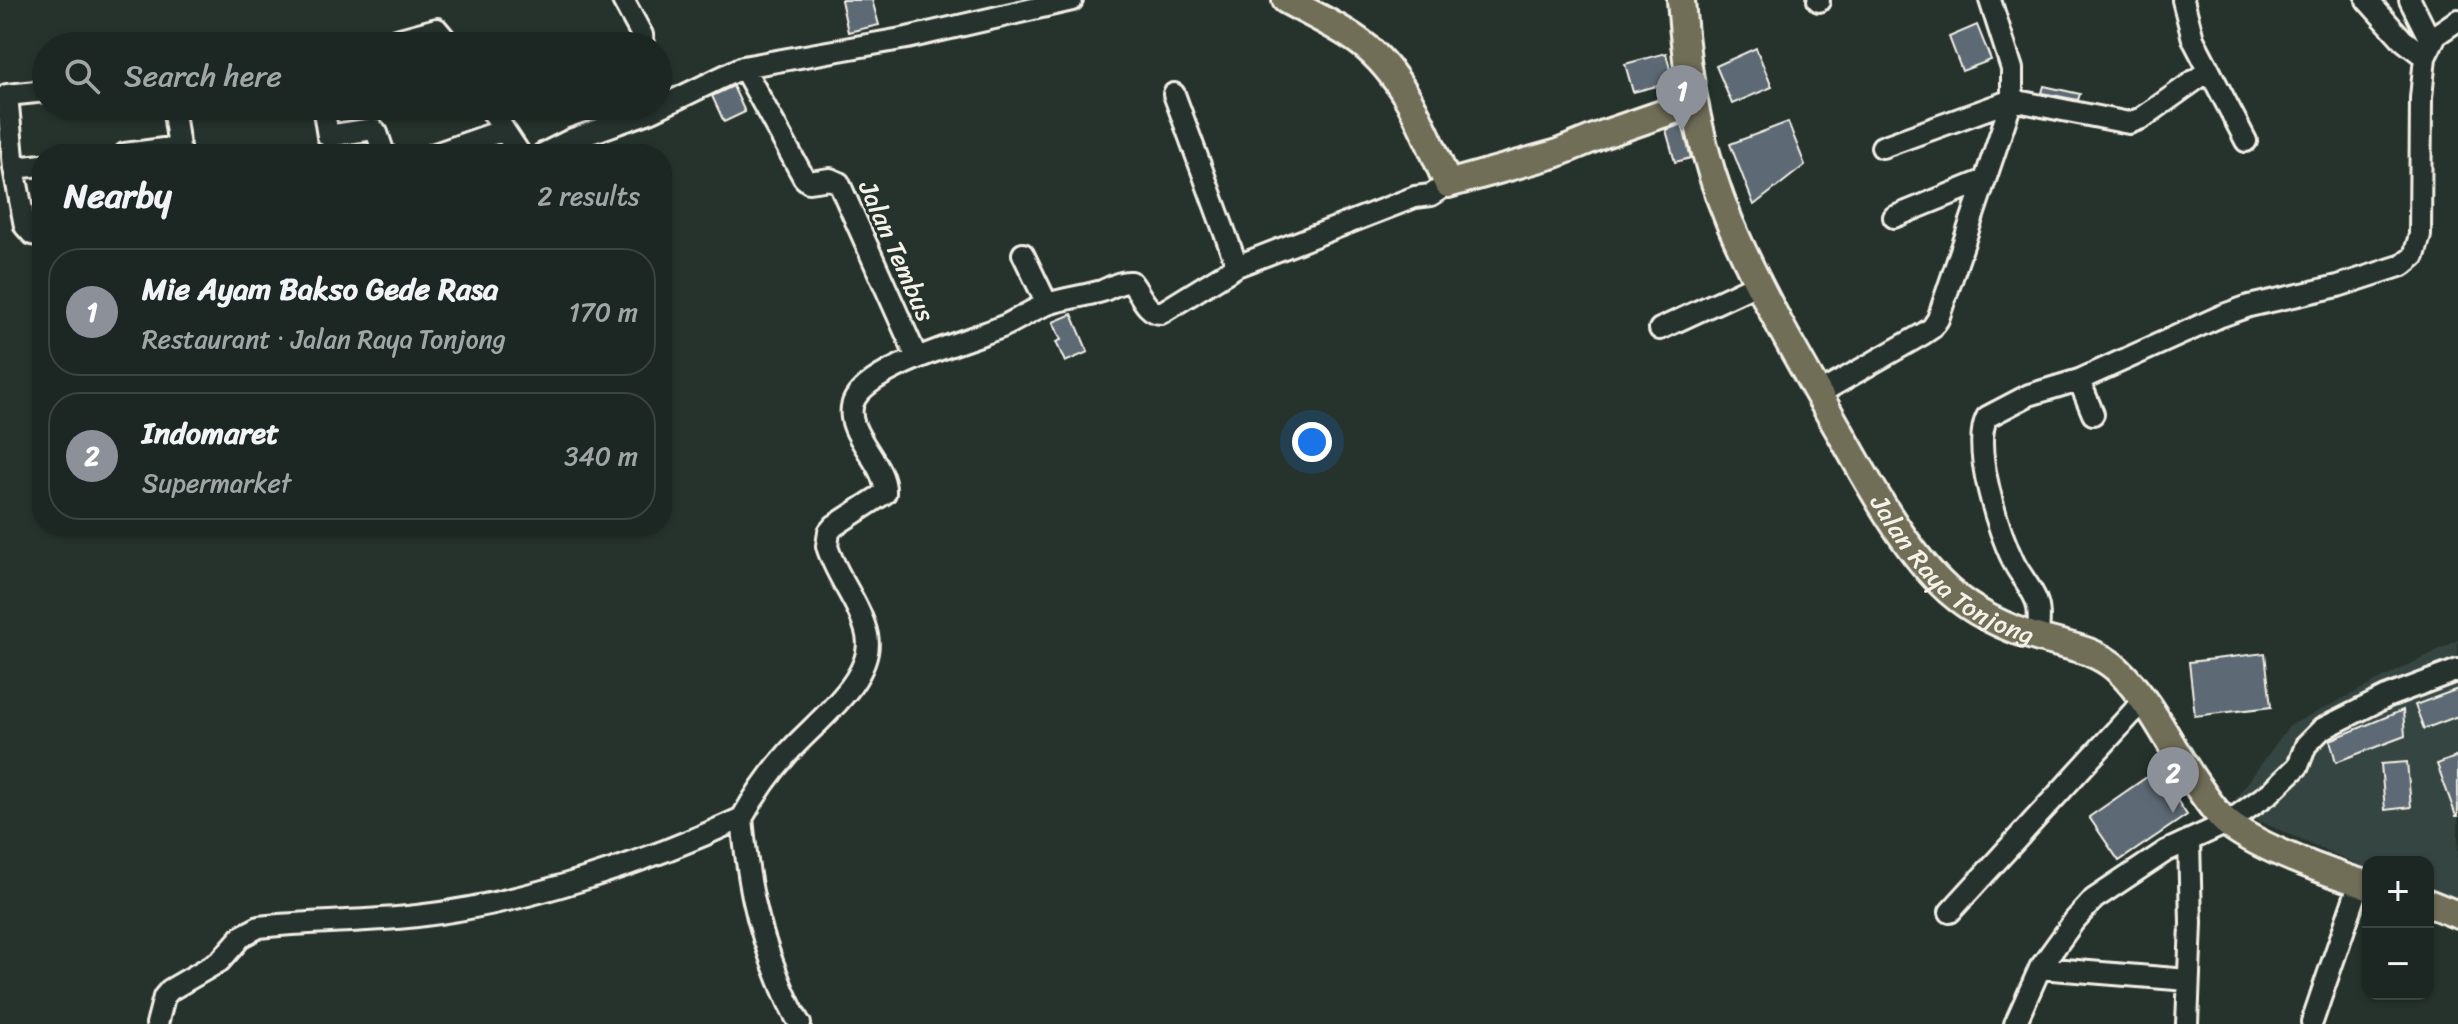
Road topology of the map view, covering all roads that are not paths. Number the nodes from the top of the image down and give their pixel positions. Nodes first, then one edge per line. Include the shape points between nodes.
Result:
1 (623, 0) edge
2 (1072, 0) edge
3 (1286, 0) edge
4 (1681, 0) edge
5 (1990, 0) edge
6 (2183, 0) edge
7 (2367, 0) edge
8 (2410, 0) edge
9 (2458, 20) edge
10 (640, 32) edge
11 (2428, 49) junction
12 (743, 67) junction
13 (2208, 71) junction
14 (32, 92) edge
15 (4, 94) edge
16 (1174, 94) dead end
17 (672, 99) edge
18 (2012, 100) junction
19 (1694, 103) junction
20 (175, 120) edge
21 (325, 120) edge
22 (498, 120) edge
23 (621, 120) edge
24 (504, 130) junction
25 (2246, 141) dead end
26 (179, 144) edge
27 (381, 144) edge
28 (464, 144) edge
29 (513, 144) edge
30 (563, 144) edge
31 (1882, 147) dead end
32 (32, 166) edge
33 (14, 168) junction
34 (1985, 180) junction
35 (1448, 184) junction
36 (1894, 217) dead end
37 (32, 234) edge
38 (1023, 254) dead end
39 (1237, 266) junction
40 (1759, 283) junction
41 (1047, 304) junction
42 (1660, 329) dead end
43 (917, 358) junction
44 (2079, 380) junction
45 (1818, 394) junction
46 (2093, 414) dead end
47 (2038, 638) junction
48 (2458, 670) edge
49 (2144, 700) junction
50 (742, 818) junction
51 (2227, 823) junction
52 (2189, 840) junction
53 (2362, 882) edge
54 (2362, 888) edge
55 (2434, 905) edge
56 (1950, 912) dead end
57 (2458, 915) edge
58 (2040, 968) junction
59 (2188, 980) junction
60 (2312, 1022) dead end
61 (157, 1024) edge
62 (800, 1024) edge
63 (2015, 1024) edge
64 (2187, 1024) edge

1 - 10 street
2 - 12 street via 907,38
3 - 35 main road via 1355,38 1391,72
4 - 19 main road, Jalan Raya Tonjong
5 - 18 street via 2012,69
6 - 13 street via 2189,30
7 - 11 street via 2403,40
8 - 11 street
9 - 11 street
11 - 44 street via 2421,98 2420,235 2414,256 2386,271 2196,325
12 - 17 street
12 - 43 street, Jalan Tembus via 804,178 839,183
13 - 18 street via 2129,123
13 - 25 street
14 - 15 street
15 - 33 street
16 - 39 street
18 - 31 street
18 - 34 street
19 - 35 main road via 1555,154
19 - 40 main road, Jalan Raya Tonjong via 1730,222
20 - 26 street
21 - 27 street via 328,136 373,129
22 - 24 street
23 - 30 street
24 - 28 street
24 - 29 street
32 - 33 street
33 - 37 street via 25,226
34 - 36 street
34 - 45 street via 1936,323
35 - 39 street via 1431,195
38 - 41 street
39 - 41 street via 1161,313 1154,313 1127,281
40 - 42 street
40 - 45 main road, Jalan Raya Tonjong
41 - 43 street via 1005,326
43 - 50 street via 856,397 854,425 883,477 885,493 834,526 827,540 867,636 864,663 831,711 769,775
44 - 46 street
44 - 47 street via 2029,395 1992,412 1984,423 1984,461 1994,511 2011,558 2036,600
45 - 47 main road, Jalan Raya Tonjong via 1860,469 1930,571 1977,613
47 - 49 main road, Jalan Raya Tonjong via 2100,657
48 - 51 street via 2322,729 2306,745 2291,775
49 - 51 main road, Jalan Raya Tonjong
49 - 56 street
50 - 61 street via 658,854 472,907 259,927 242,936 220,961 170,990
50 - 62 street via 756,918
51 - 52 street
51 - 53 main road, Jalan Raya Tonjong via 2258,842
52 - 58 street via 2094,899
52 - 59 street
54 - 60 street
55 - 57 main road
58 - 59 street
58 - 63 street
59 - 64 street

